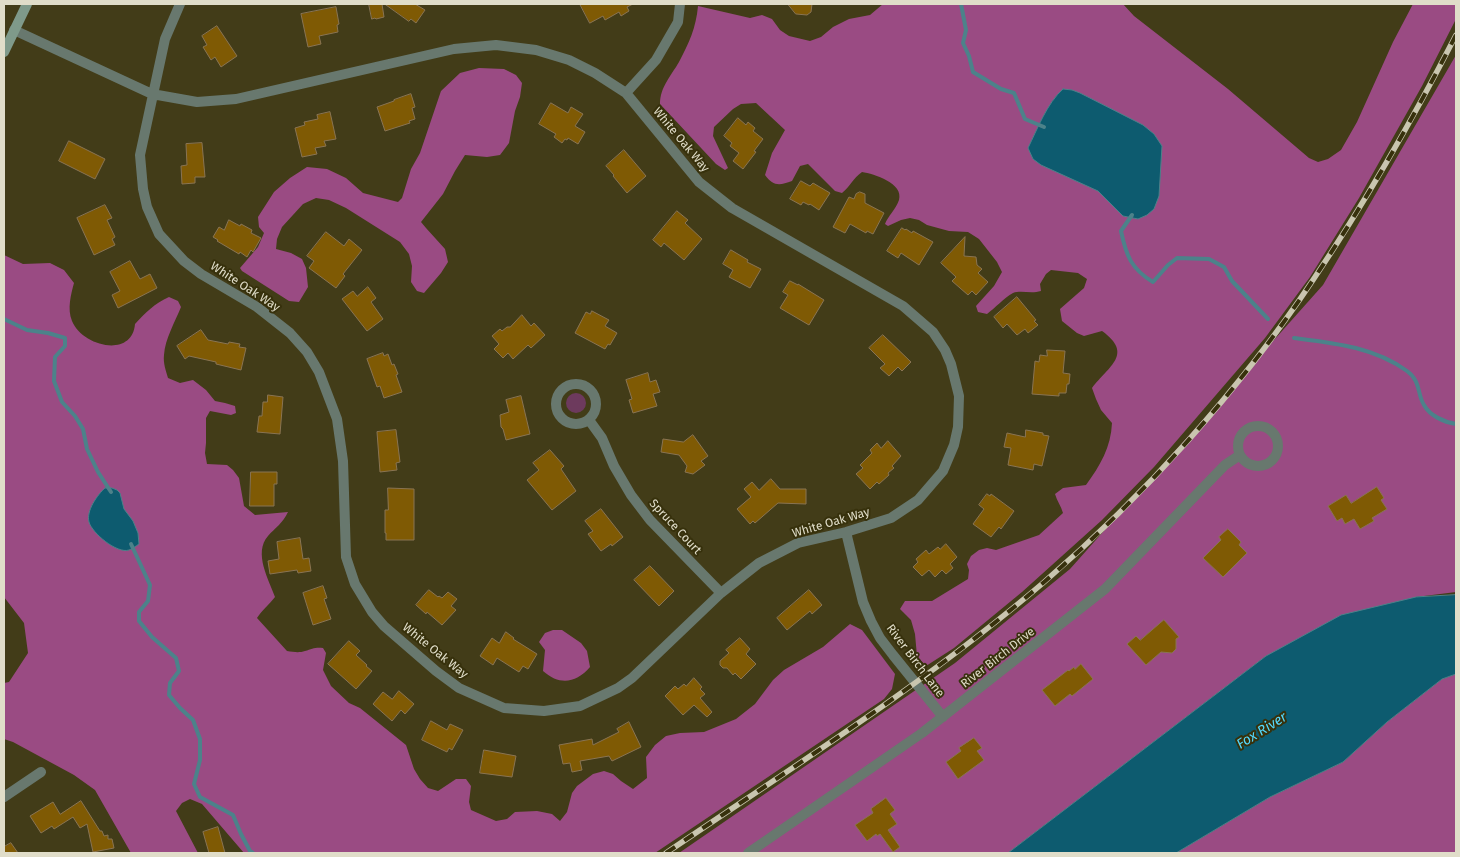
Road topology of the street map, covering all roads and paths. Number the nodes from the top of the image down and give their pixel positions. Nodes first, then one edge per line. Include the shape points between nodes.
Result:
1 (27, 4) edge
2 (180, 4) edge
3 (680, 4) edge
4 (14, 30) junction
5 (4, 52) edge
6 (626, 93) junction
7 (152, 94) junction
8 (589, 420) junction
9 (1240, 455) junction
10 (846, 532) junction
11 (721, 594) junction
12 (943, 717) junction
13 (41, 772) dead end
14 (4, 797) edge
15 (748, 853) edge

1 - 4 street
2 - 7 street via 165,38
3 - 6 street via 678,22 656,60
4 - 5 street
4 - 7 street, White Oak Way
6 - 7 street, White Oak Way via 569,60 536,50 496,45 454,49 236,99 197,102
6 - 10 street, White Oak Way via 699,182 732,208 904,306 933,332 945,350 959,396 958,427 943,471 918,500 891,518
7 - 11 street, White Oak Way via 140,155 141,178 147,207 159,234 184,261 257,307 290,333 307,352 319,372 337,419 344,466 346,557 355,584 384,626 428,665 459,688 504,708 544,711 580,706 632,678
8 - 8 street via 597,404 594,393 579,384 562,389 556,400 560,416 574,424
8 - 11 street, Spruce Court via 642,510
9 - 9 street via 1248,464 1265,465 1277,454 1277,438 1266,427 1248,429 1238,443
9 - 12 street, River Birch Drive via 1225,465 1105,589
10 - 11 street, White Oak Way via 798,544 759,563
10 - 12 street, River Birch Lane via 863,602 871,621 880,638
12 - 15 street, River Birch Drive
13 - 14 street

